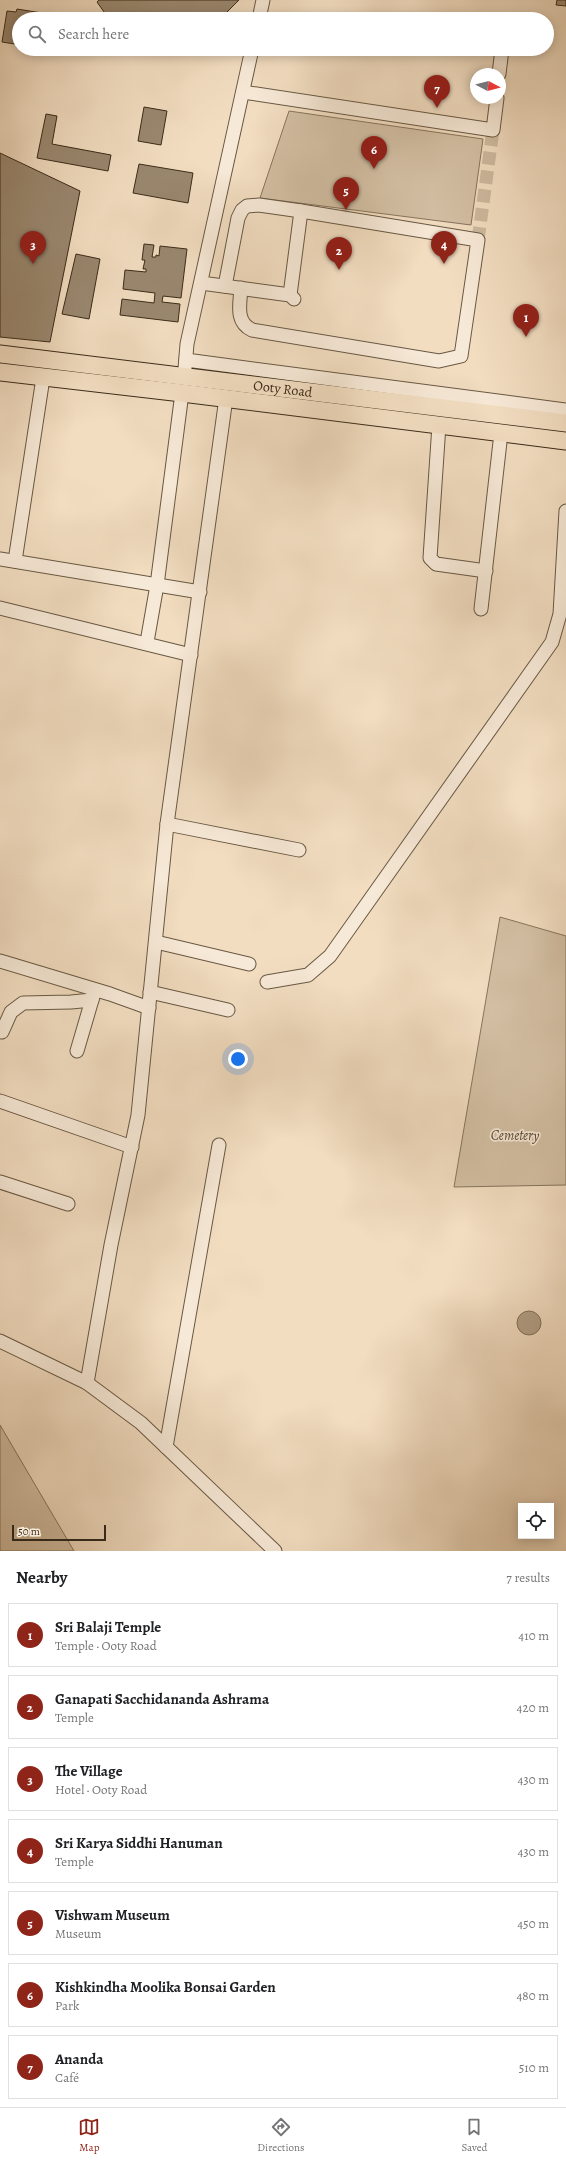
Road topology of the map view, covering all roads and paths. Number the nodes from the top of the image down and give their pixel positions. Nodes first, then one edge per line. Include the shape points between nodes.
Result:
1 (263, 0) edge
2 (260, 12) edge
3 (251, 56) edge
4 (501, 56) edge
5 (500, 68) edge
6 (243, 92) junction
7 (496, 104) edge
8 (301, 211) junction
9 (201, 283) junction
10 (225, 286) junction
11 (241, 288) junction
12 (3, 354) edge
13 (185, 367) junction
14 (0, 375) edge
15 (43, 378) junction
16 (182, 393) junction
17 (226, 398) junction
18 (566, 410) edge
19 (566, 423) edge
20 (439, 425) junction
21 (501, 433) junction
22 (566, 441) edge
23 (566, 511) edge
24 (0, 559) edge
25 (15, 561) junction
26 (486, 571) junction
27 (157, 585) junction
28 (200, 592) junction
29 (0, 608) edge
30 (481, 609) dead end
31 (147, 642) junction
32 (191, 654) junction
33 (167, 824) junction
34 (299, 850) dead end
35 (156, 942) junction
36 (0, 961) edge
37 (249, 964) dead end
38 (267, 982) dead end
39 (150, 992) junction
40 (94, 995) junction
41 (149, 1008) junction
42 (228, 1010) dead end
43 (2, 1032) dead end
44 (77, 1051) dead end
45 (0, 1101) edge
46 (219, 1144) dead end
47 (132, 1147) junction
48 (0, 1182) edge
49 (68, 1204) dead end
50 (0, 1341) edge
51 (87, 1383) junction
52 (166, 1447) junction
53 (275, 1551) edge

1 - 2 street
3 - 6 street
4 - 5 street
6 - 7 street via 493,130
6 - 9 street
8 - 10 street via 259,206 247,206 242,210 238,218
8 - 11 street via 292,297
8 - 11 street via 478,240 461,356 439,361 252,330 242,322 240,316
9 - 10 street
9 - 13 street via 187,344
10 - 11 street
12 - 13 main road, Ooty Road
12 - 14 street
13 - 18 street
13 - 19 main road, Ooty Road
14 - 15 main road, Ooty Road
15 - 16 main road, Ooty Road
15 - 25 street
16 - 17 main road, Ooty Road
16 - 27 street
17 - 20 main road, Ooty Road
17 - 28 street
20 - 21 main road, Ooty Road
20 - 26 street via 430,558 436,564
21 - 22 main road, Ooty Road
21 - 26 street
23 - 38 street via 560,614 552,642 330,956 308,975
24 - 25 street
25 - 27 street
26 - 30 street
27 - 28 street
27 - 31 street
28 - 32 street
29 - 31 street
31 - 32 street
32 - 33 street
33 - 34 street
33 - 35 street
35 - 37 street
35 - 39 street
36 - 40 street
39 - 41 street
39 - 42 street
40 - 41 street
40 - 43 street via 71,1002 23,1002 11,1012
40 - 44 street
41 - 47 street via 138,1115
45 - 47 street
46 - 52 street
47 - 51 street via 111,1245
48 - 49 street
50 - 51 street
51 - 52 street via 141,1423
52 - 53 street

